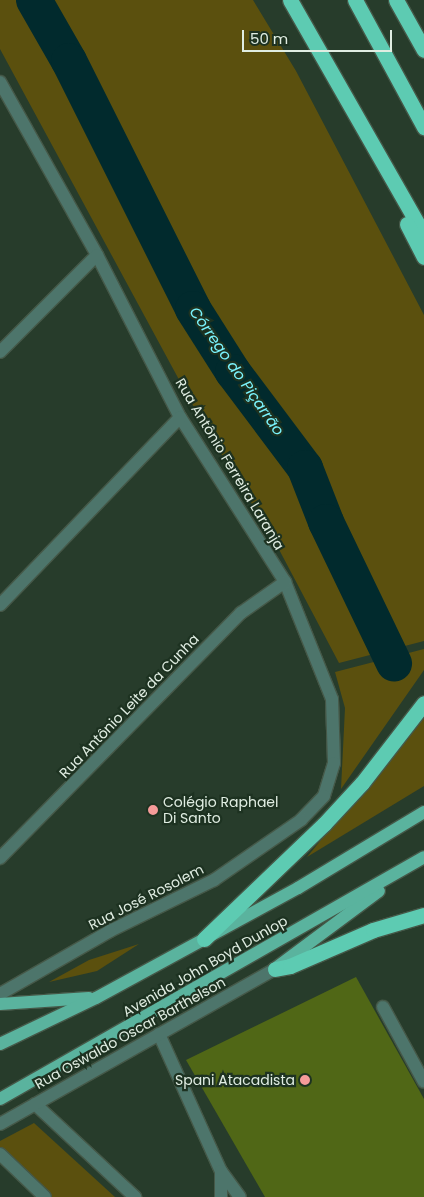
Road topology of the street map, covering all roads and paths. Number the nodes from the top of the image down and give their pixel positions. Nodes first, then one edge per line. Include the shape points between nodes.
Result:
1 (290, 0) edge
2 (355, 0) edge
3 (396, 0) edge
4 (424, 50) edge
5 (2, 90) edge
6 (424, 127) edge
7 (391, 180) junction
8 (424, 235) edge
9 (97, 254) junction
10 (424, 257) edge
11 (0, 352) edge
12 (180, 417) junction
13 (285, 582) junction
14 (0, 605) edge
15 (424, 703) edge
16 (424, 812) edge
17 (302, 820) joint
18 (424, 857) edge
19 (0, 858) edge
20 (407, 869) junction
21 (424, 915) edge
22 (204, 939) junction
23 (274, 969) junction
24 (0, 994) edge
25 (96, 998) junction
26 (0, 1004) edge
27 (383, 1007) dead end
28 (159, 1034) junction
29 (0, 1044) edge
30 (424, 1082) edge
31 (0, 1099) edge
32 (36, 1104) junction
33 (0, 1124) edge
34 (0, 1154) edge
35 (221, 1171) junction
36 (45, 1197) edge
37 (135, 1197) edge
38 (221, 1197) edge
39 (240, 1197) edge

1 - 7 highway
2 - 6 highway
3 - 4 highway
5 - 9 street, Rua Antônio Ferreira Laranja
7 - 8 highway
7 - 10 highway via 405,221
9 - 11 street
9 - 12 street, Rua Antônio Ferreira Laranja
12 - 13 street, Rua Antônio Ferreira Laranja
12 - 14 street
13 - 17 street, Rua Antônio Ferreira Laranja via 332,698 334,763 324,796
13 - 19 street, Rua Antônio Leite da Cunha via 241,613
15 - 22 highway via 362,782 324,824
16 - 22 main road, Avenida John Boyd Dunlop
17 - 24 street, Rua José Rosolem via 214,880 110,931
18 - 20 main road, Avenida John Boyd Dunlop
20 - 23 main road via 346,918
20 - 31 main road, Avenida John Boyd Dunlop
21 - 23 highway via 373,930 290,966
22 - 25 main road, Avenida John Boyd Dunlop
23 - 28 street, Rua Oswaldo Oscar Barthelson
25 - 26 main road
25 - 29 main road, Avenida John Boyd Dunlop
27 - 30 street
28 - 32 street, Rua Oswaldo Oscar Barthelson
28 - 35 street
32 - 33 street, Rua Oswaldo Oscar Barthelson
32 - 37 street
34 - 36 street
35 - 38 street
35 - 39 street

